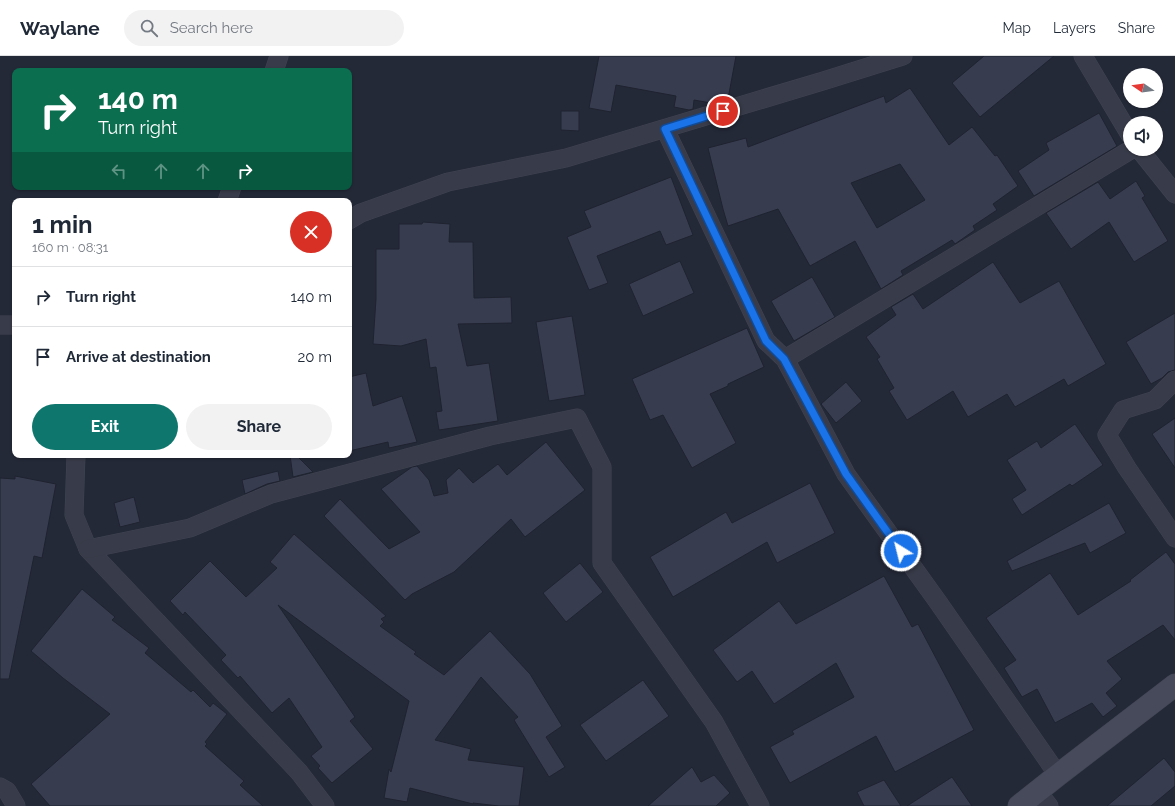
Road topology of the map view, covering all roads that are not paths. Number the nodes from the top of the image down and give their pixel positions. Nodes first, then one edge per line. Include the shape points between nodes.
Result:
1 (279, 56) edge
2 (903, 56) edge
3 (1083, 56) edge
4 (275, 68) edge
5 (1123, 123) edge
6 (665, 129) junction
7 (1123, 154) edge
8 (1145, 156) edge
9 (1175, 194) edge
10 (352, 218) edge
11 (0, 325) edge
12 (12, 325) edge
13 (784, 359) junction
14 (1175, 380) edge
15 (76, 458) edge
16 (1175, 538) edge
17 (88, 549) junction
18 (1175, 685) edge
19 (1058, 775) junction
20 (0, 787) edge
21 (1044, 799) edge
22 (16, 806) edge
23 (325, 806) edge
24 (760, 806) edge
25 (1019, 806) edge

1 - 4 street
2 - 6 street
3 - 5 street
6 - 10 street via 566,158 448,182
6 - 13 street via 766,341
7 - 13 street
8 - 9 street
11 - 12 street
13 - 19 street via 846,474
14 - 16 street via 1155,400 1123,410 1107,435
15 - 17 street via 74,515
17 - 23 street via 299,772
17 - 24 street via 190,528 271,494 490,436 577,418 602,467 602,563 714,722
18 - 19 street
19 - 21 street
20 - 22 street via 7,792
21 - 25 street

